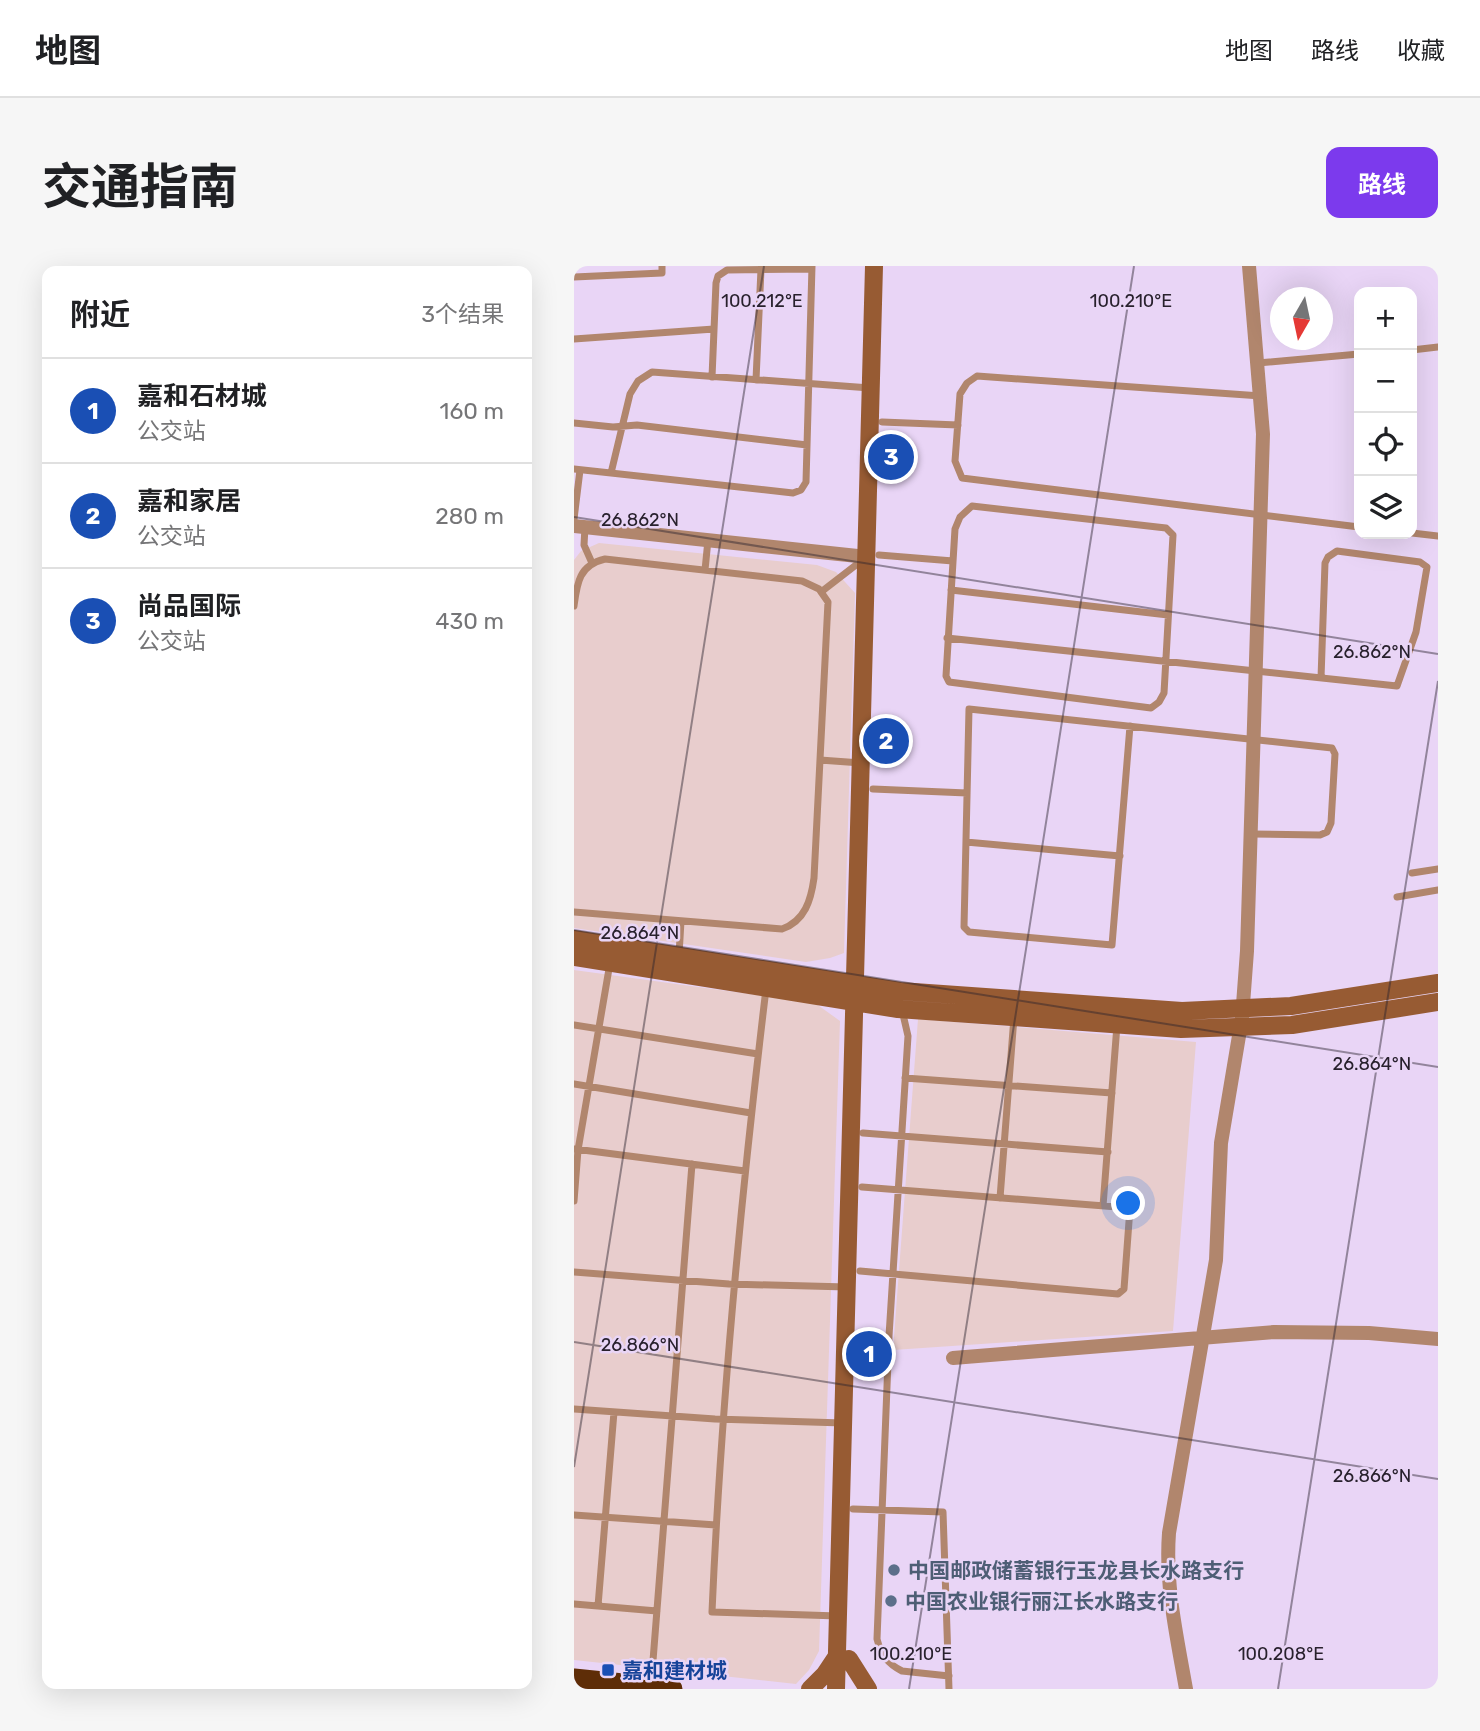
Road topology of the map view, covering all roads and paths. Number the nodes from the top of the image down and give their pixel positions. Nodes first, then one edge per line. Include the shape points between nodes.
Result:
1 (662, 266) edge
2 (874, 266) edge
3 (886, 266) edge
4 (1249, 266) edge
5 (812, 267) edge
6 (761, 270) junction
7 (574, 277) edge
8 (714, 330) junction
9 (574, 339) edge
10 (1438, 347) edge
11 (1417, 349) edge
12 (1354, 354) edge
13 (1258, 363) junction
14 (712, 377) junction
15 (756, 380) junction
16 (809, 384) junction
17 (871, 388) junction
18 (1261, 396) junction
19 (882, 422) junction
20 (574, 423) edge
21 (958, 425) junction
22 (622, 426) junction
23 (807, 444) junction
24 (577, 470) edge
25 (611, 474) junction
26 (1260, 514) junction
27 (578, 524) edge
28 (1354, 526) edge
29 (1417, 534) edge
30 (1438, 537) edge
31 (708, 540) junction
32 (873, 556) junction
33 (953, 561) junction
34 (592, 563) junction
35 (705, 570) junction
36 (951, 590) junction
37 (821, 592) junction
38 (574, 606) edge
39 (1168, 615) junction
40 (947, 638) junction
41 (1166, 661) junction
42 (1255, 670) junction
43 (1321, 678) junction
44 (1130, 726) junction
45 (1254, 740) junction
46 (820, 760) junction
47 (861, 762) junction
48 (873, 789) junction
49 (967, 793) junction
50 (1251, 834) junction
51 (966, 842) junction
52 (1120, 856) junction
53 (1438, 869) edge
54 (1412, 873) dead end
55 (1438, 890) edge
56 (1397, 897) dead end
57 (574, 912) edge
58 (681, 921) junction
59 (574, 939) edge
60 (679, 955) junction
61 (574, 957) edge
62 (610, 963) junction
63 (861, 984) junction
64 (1438, 984) edge
65 (766, 988) junction
66 (1438, 1002) edge
67 (861, 1003) junction
68 (901, 1009) junction
69 (1243, 1010) junction
70 (1014, 1017) junction
71 (1117, 1024) junction
72 (574, 1025) edge
73 (1240, 1028) junction
74 (599, 1029) junction
75 (758, 1054) junction
76 (905, 1077) junction
77 (574, 1084) edge
78 (1009, 1086) junction
79 (589, 1087) junction
80 (1112, 1093) junction
81 (751, 1113) junction
82 (863, 1133) junction
83 (902, 1136) junction
84 (1004, 1144) junction
85 (576, 1149) edge
86 (1108, 1152) junction
87 (692, 1164) junction
88 (745, 1171) junction
89 (862, 1187) junction
90 (898, 1190) junction
91 (1000, 1198) junction
92 (574, 1201) edge
93 (1103, 1206) junction
94 (860, 1271) junction
95 (574, 1272) edge
96 (893, 1274) junction
97 (681, 1280) junction
98 (736, 1284) junction
99 (847, 1287) junction
100 (1203, 1338) junction
101 (1438, 1339) edge
102 (953, 1359) dead end
103 (574, 1409) edge
104 (614, 1412) junction
105 (671, 1416) junction
106 (724, 1419) junction
107 (844, 1423) junction
108 (853, 1509) junction
109 (882, 1510) junction
110 (574, 1515) edge
111 (605, 1517) junction
112 (663, 1522) junction
113 (716, 1525) junction
114 (574, 1604) edge
115 (598, 1606) junction
116 (657, 1611) junction
117 (838, 1616) junction
118 (843, 1657) junction
119 (948, 1676) junction
120 (574, 1679) edge
121 (661, 1688) edge
122 (810, 1689) edge
123 (836, 1689) edge
124 (848, 1689) edge
125 (868, 1689) edge
126 (949, 1689) edge
127 (1186, 1689) edge

1 - 7 lane via 662,272
2 - 17 street
3 - 19 street
4 - 13 street
5 - 6 lane
5 - 16 lane
6 - 8 lane via 727,270 718,276
6 - 15 lane
8 - 9 lane
8 - 14 lane
10 - 11 lane
12 - 13 lane
13 - 18 street
14 - 15 lane
14 - 22 lane via 647,374 633,387
15 - 16 lane
16 - 17 lane
16 - 23 lane
17 - 32 street
18 - 21 lane via 977,376 960,394
18 - 26 street
19 - 21 lane
19 - 32 street
20 - 22 lane
21 - 26 lane via 955,461 962,478
22 - 23 lane
22 - 25 lane
23 - 25 lane via 806,482 793,493
24 - 25 lane
24 - 27 lane
26 - 28 lane
26 - 42 street
27 - 31 street
27 - 34 lane
29 - 30 lane
31 - 32 street
31 - 35 lane
32 - 33 lane
32 - 37 lane
32 - 47 street
32 - 48 street
33 - 36 lane
33 - 39 lane via 957,523 972,506 1166,528 1173,535
34 - 35 lane via 605,559
34 - 38 lane via 578,578
35 - 37 lane via 802,580
36 - 39 lane
36 - 40 lane
37 - 46 lane via 828,603
39 - 41 lane
40 - 41 lane
40 - 41 lane via 946,676 952,684 1151,708 1164,693
41 - 42 lane
42 - 43 lane
42 - 45 street
43 - 43 lane via 1397,686 1416,632 1427,567 1420,562 1337,551 1328,557
44 - 45 lane
44 - 49 lane via 969,709
44 - 52 lane
45 - 50 street
45 - 50 lane via 1332,748 1335,754 1327,832
46 - 47 lane
46 - 58 lane via 814,878 800,918 782,929
47 - 63 street
48 - 49 lane
48 - 63 street
49 - 51 lane
50 - 69 street
51 - 52 lane
51 - 52 lane via 964,927 968,932 1112,944
53 - 54 lane
55 - 56 lane
57 - 58 lane
58 - 60 lane
59 - 60 street
60 - 63 street
61 - 62 street
62 - 65 street
62 - 74 lane
63 - 67 street
63 - 69 street via 1182,1010
64 - 69 street via 1330,1002
65 - 67 street
65 - 75 lane
66 - 73 street via 1332,1020
67 - 68 street
67 - 82 street
67 - 99 street
68 - 70 street
68 - 76 lane via 908,1036
69 - 73 street
70 - 71 street
70 - 78 lane
71 - 73 street
71 - 80 lane
72 - 74 lane
73 - 100 street via 1222,1135 1216,1260
74 - 75 lane
74 - 79 lane
75 - 81 lane
76 - 78 lane
76 - 83 lane
77 - 79 lane
78 - 80 lane
78 - 84 lane
79 - 81 lane
79 - 85 lane
80 - 86 lane
81 - 88 lane
82 - 83 lane
82 - 89 street
83 - 84 lane
83 - 90 lane
84 - 86 lane
84 - 91 lane
85 - 87 lane
85 - 92 lane
86 - 93 lane
87 - 88 lane
87 - 97 lane
88 - 98 lane
89 - 90 lane
89 - 94 street
90 - 91 lane
90 - 96 lane
91 - 93 lane
93 - 96 lane via 1130,1208 1124,1289 1118,1294
94 - 96 lane
94 - 108 street
95 - 97 lane
96 - 109 lane
97 - 98 lane
97 - 105 lane
98 - 99 lane
98 - 106 lane
99 - 107 street
100 - 101 street via 1301,1331
100 - 102 street
100 - 127 street via 1168,1550 1170,1596
103 - 104 lane
104 - 105 lane
104 - 111 lane
105 - 106 lane
105 - 112 lane
106 - 107 lane
106 - 113 lane
107 - 117 street
108 - 109 lane
108 - 118 street
109 - 119 lane via 878,1646 902,1671
109 - 119 lane via 943,1512
110 - 111 lane
111 - 112 lane
111 - 115 lane
112 - 113 lane
112 - 116 lane
113 - 117 lane via 712,1612
114 - 115 lane
115 - 116 lane
116 - 121 lane
117 - 118 street
118 - 122 street
118 - 123 street
118 - 124 street
118 - 125 street
119 - 126 lane
120 - 121 highway

